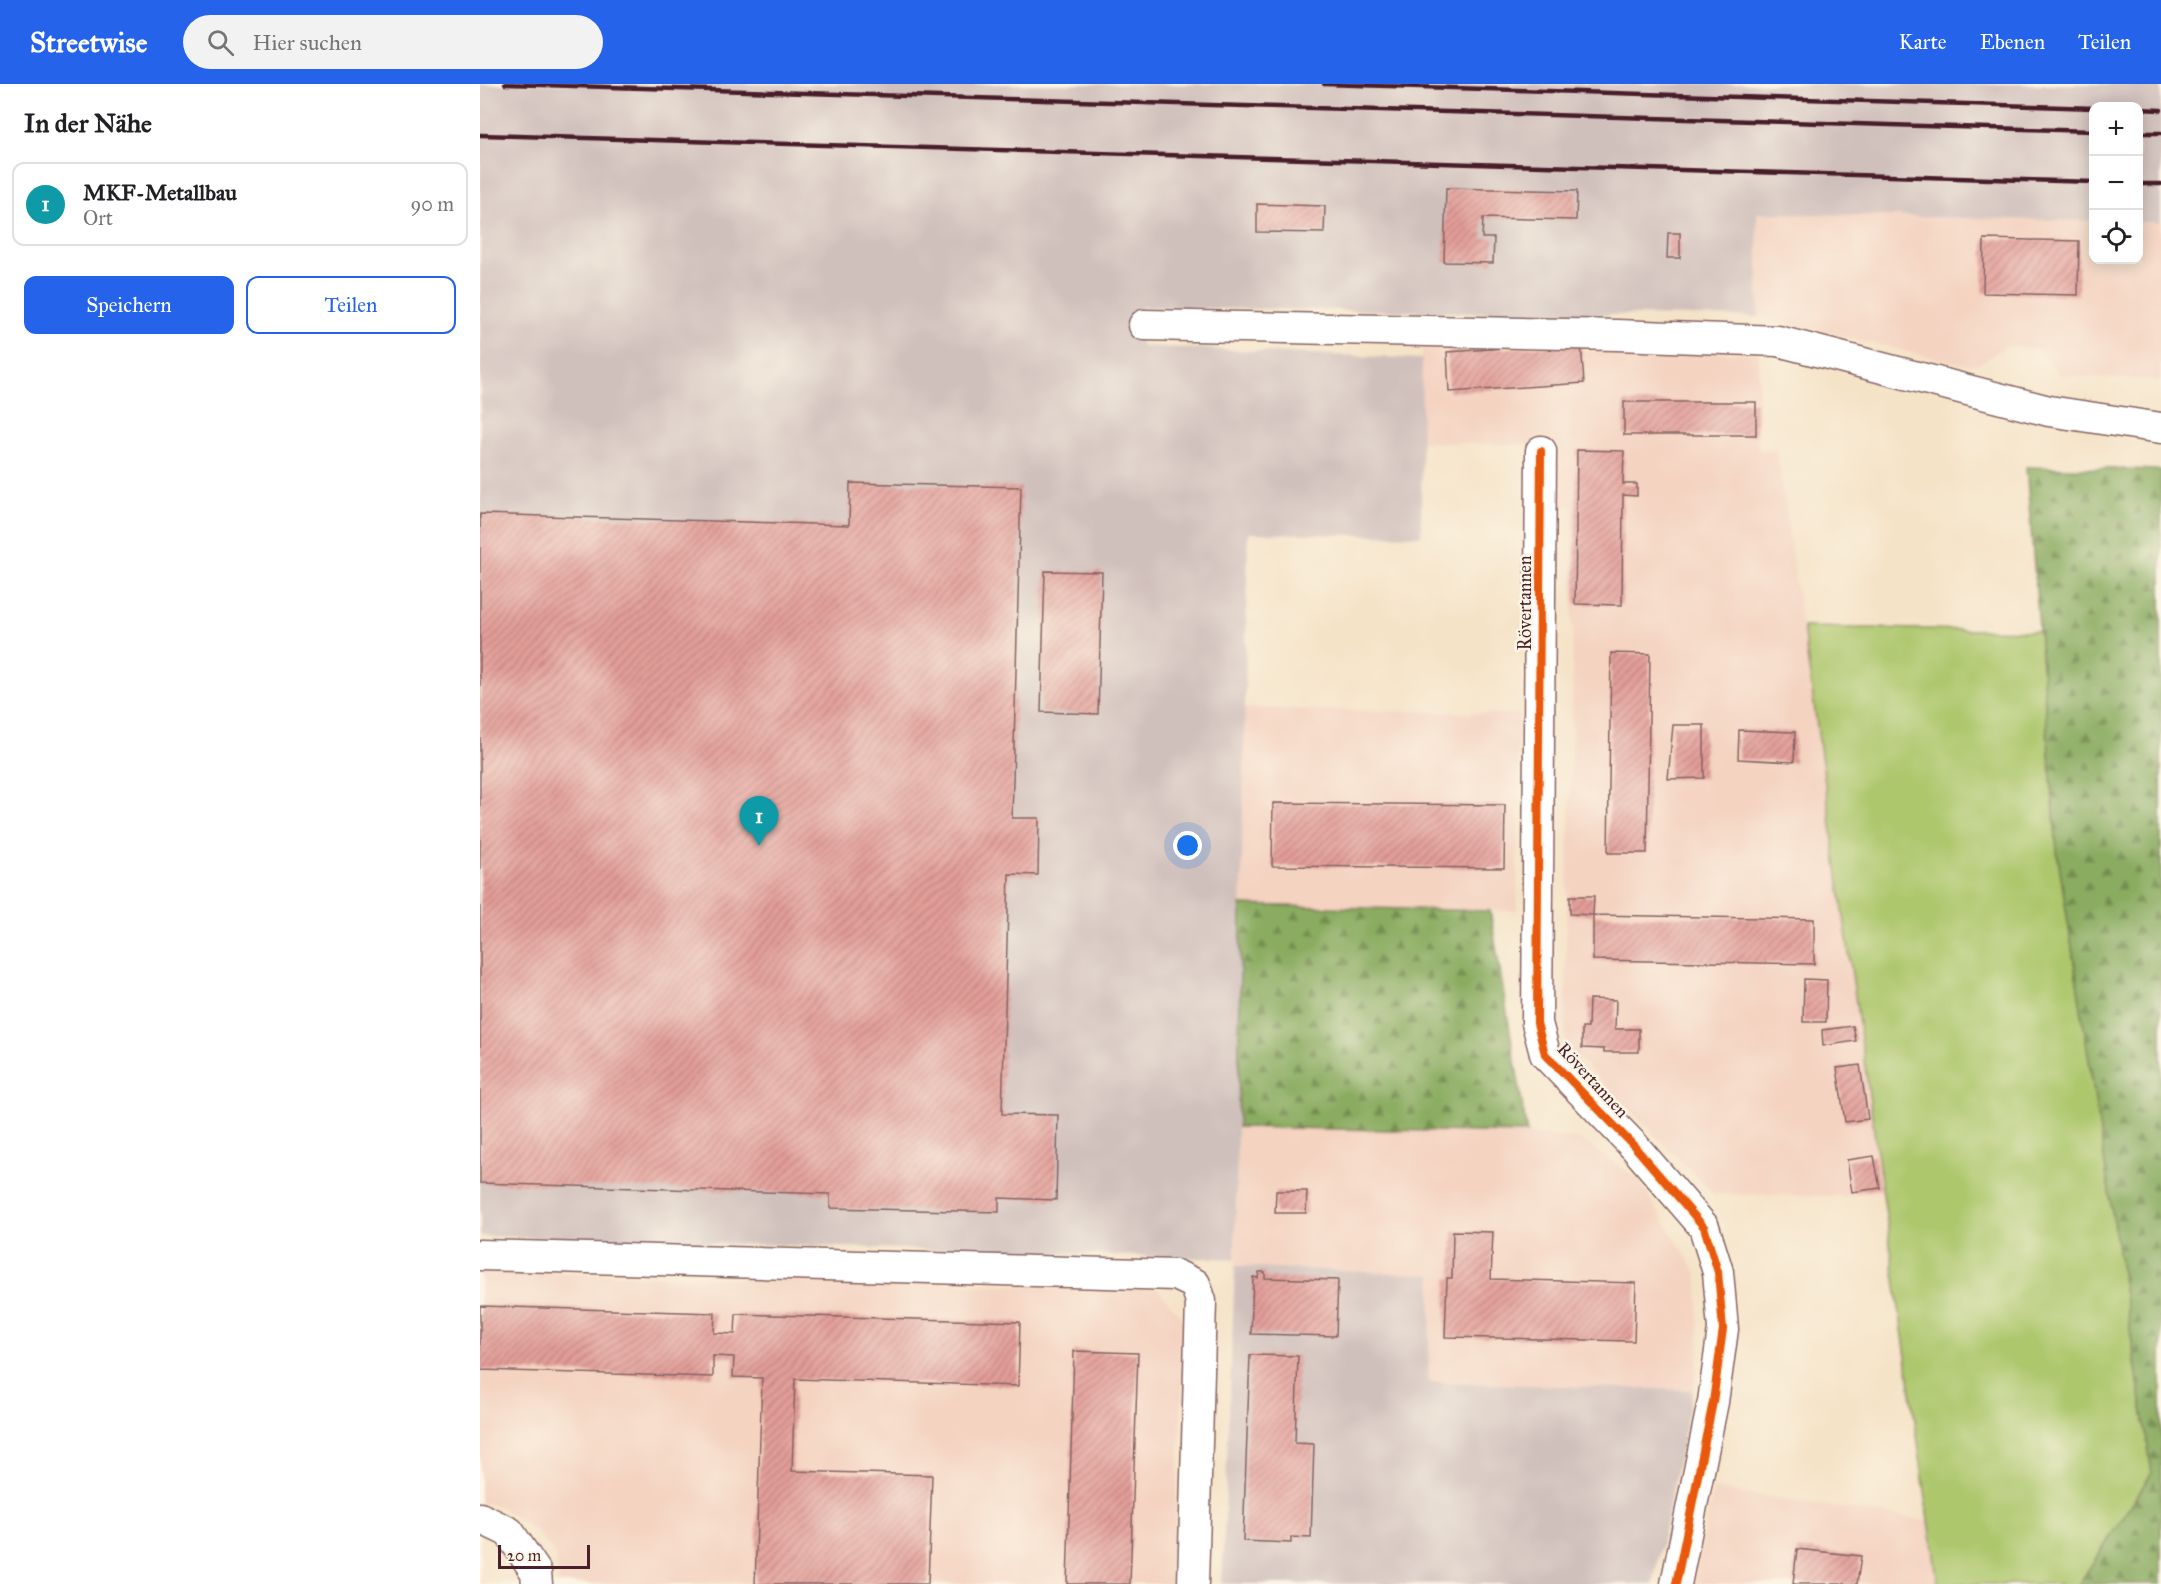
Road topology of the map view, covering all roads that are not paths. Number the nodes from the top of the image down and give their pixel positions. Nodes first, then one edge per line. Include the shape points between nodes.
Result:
1 (1144, 325) dead end
2 (2161, 428) edge
3 (1541, 452) dead end
4 (480, 1255) edge
5 (480, 1518) edge
6 (537, 1584) edge
7 (1193, 1584) edge
8 (1676, 1584) edge

1 - 2 street via 1778,341 2049,411
3 - 8 street, Rövertannen via 1537,1023 1545,1054 1634,1146 1704,1227 1718,1272 1723,1329 1713,1402
4 - 7 street via 1176,1275 1195,1284 1201,1302
5 - 6 street via 509,1532 536,1572

